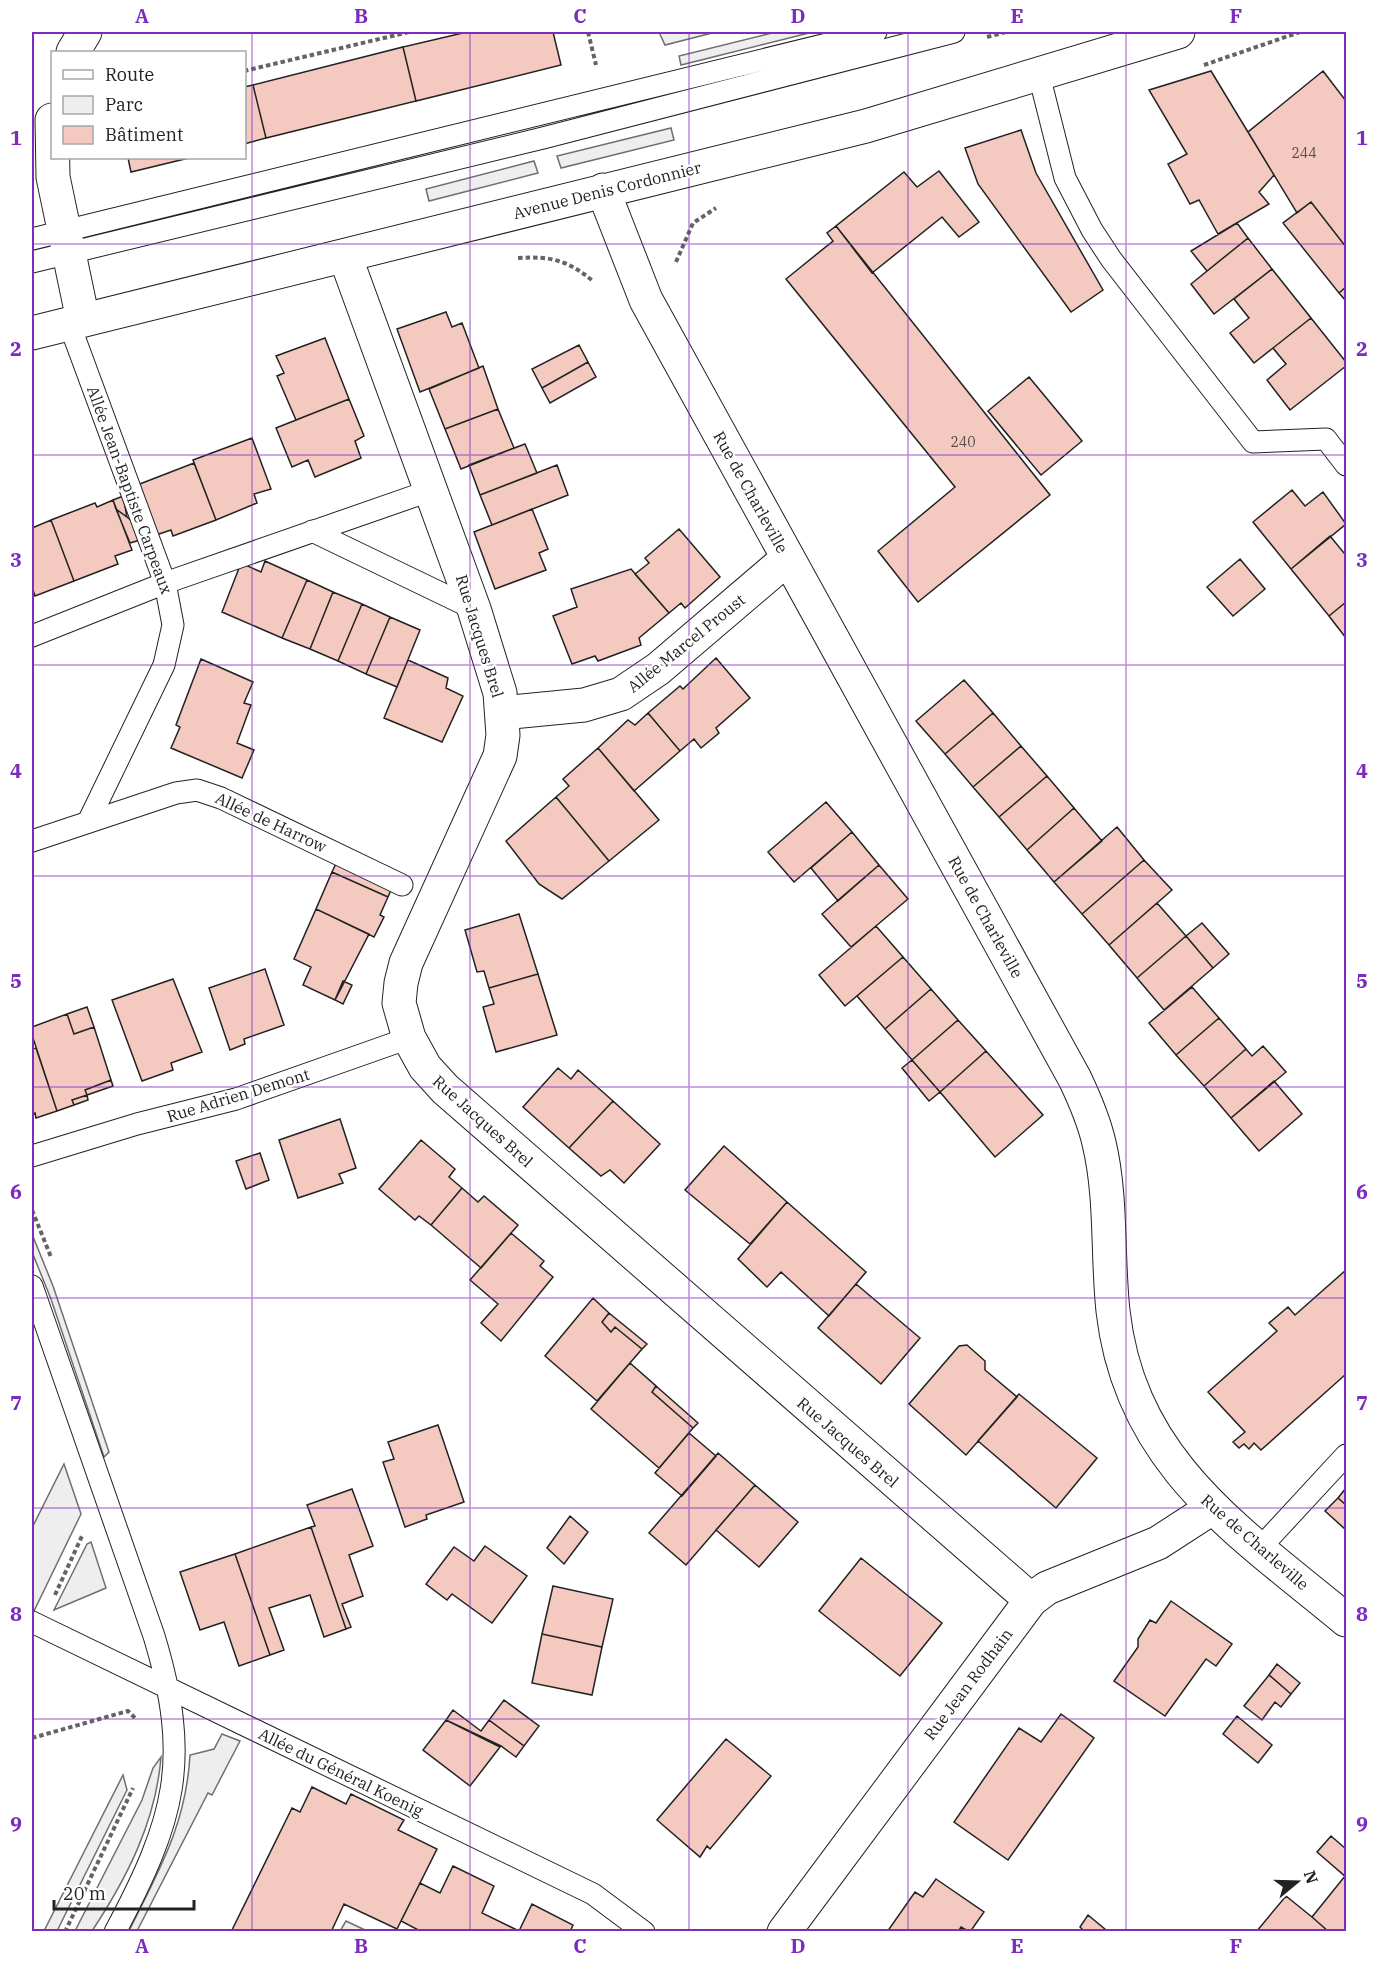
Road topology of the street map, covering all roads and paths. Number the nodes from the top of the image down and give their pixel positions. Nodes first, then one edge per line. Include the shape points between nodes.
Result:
1 (85, 32) edge
2 (409, 32) edge
3 (588, 32) edge
4 (876, 32) edge
5 (954, 32) edge
6 (1178, 32) edge
7 (74, 51) edge
8 (246, 71) edge
9 (597, 72) dead end
10 (1039, 75) junction
11 (53, 159) edge
12 (603, 190) junction
13 (32, 239) edge
14 (65, 242) junction
15 (345, 256) junction
16 (515, 258) dead end
17 (32, 262) edge
18 (596, 284) dead end
19 (76, 322) junction
20 (32, 333) edge
21 (1347, 465) edge
22 (429, 490) junction
23 (312, 531) junction
24 (787, 559) junction
25 (165, 583) junction
26 (474, 609) junction
27 (32, 636) edge
28 (502, 713) junction
29 (88, 822) junction
30 (32, 841) edge
31 (402, 885) dead end
32 (409, 1038) junction
33 (32, 1156) edge
34 (32, 1286) edge
35 (1347, 1455) edge
36 (1212, 1508) junction
37 (87, 1532) dead end
38 (1260, 1548) junction
39 (1030, 1600) junction
40 (1347, 1620) edge
41 (36, 1625) edge
42 (170, 1691) junction
43 (141, 1726) dead end
44 (32, 1738) edge
45 (135, 1784) dead end
46 (115, 1930) edge
47 (65, 1932) edge
48 (644, 1932) edge
49 (784, 1932) edge

1 - 7 street
2 - 8 path
3 - 9 path
4 - 14 lane
5 - 14 lane via 543,138
6 - 10 street, Avenue Denis Cordonnier
10 - 12 street, Avenue Denis Cordonnier via 866,126
10 - 21 lane via 1065,178 1092,230 1252,442 1326,439
11 - 14 street
12 - 15 street, Avenue Denis Cordonnier
12 - 24 street, Rue de Charleville via 646,300
13 - 14 lane
14 - 17 lane
14 - 19 street
15 - 19 street, Avenue Denis Cordonnier
15 - 22 street, Rue Jacques Brel
16 - 18 path via 544,256 575,266
19 - 20 street, Avenue Denis Cordonnier
19 - 25 lane, Allée Jean-Baptiste Carpeaux
22 - 23 lane
22 - 26 street, Rue Jacques Brel
23 - 25 lane
23 - 26 lane
24 - 28 street, Allée Marcel Proust via 658,669 621,694 584,705
24 - 36 street, Rue de Charleville via 1089,1110 1104,1167 1113,1311 1125,1370 1156,1438
25 - 27 lane
25 - 29 lane, Allée Jean-Baptiste Carpeaux via 173,626 164,665
26 - 28 street, Rue Jacques Brel via 500,693
28 - 32 street, Rue Jacques Brel via 500,756 406,963 399,1004
29 - 30 lane, Allée de Harrow
29 - 31 lane, Allée de Harrow via 188,790 208,792
32 - 33 lane, Rue Adrien Demont via 236,1099
32 - 39 street, Rue Jacques Brel via 425,1067 445,1089
34 - 42 lane
35 - 38 lane
36 - 38 street, Rue de Charleville
36 - 39 street, Rue Jean Rodhain via 1158,1543 1047,1588
37 - 41 path
38 - 40 street, Rue de Charleville
39 - 49 street, Rue Jean Rodhain
41 - 42 lane, Allée du Général Koenig
42 - 46 lane via 176,1740 171,1800 161,1835
42 - 48 lane, Allée du Général Koenig via 593,1894
43 - 44 path via 128,1711
45 - 47 path

